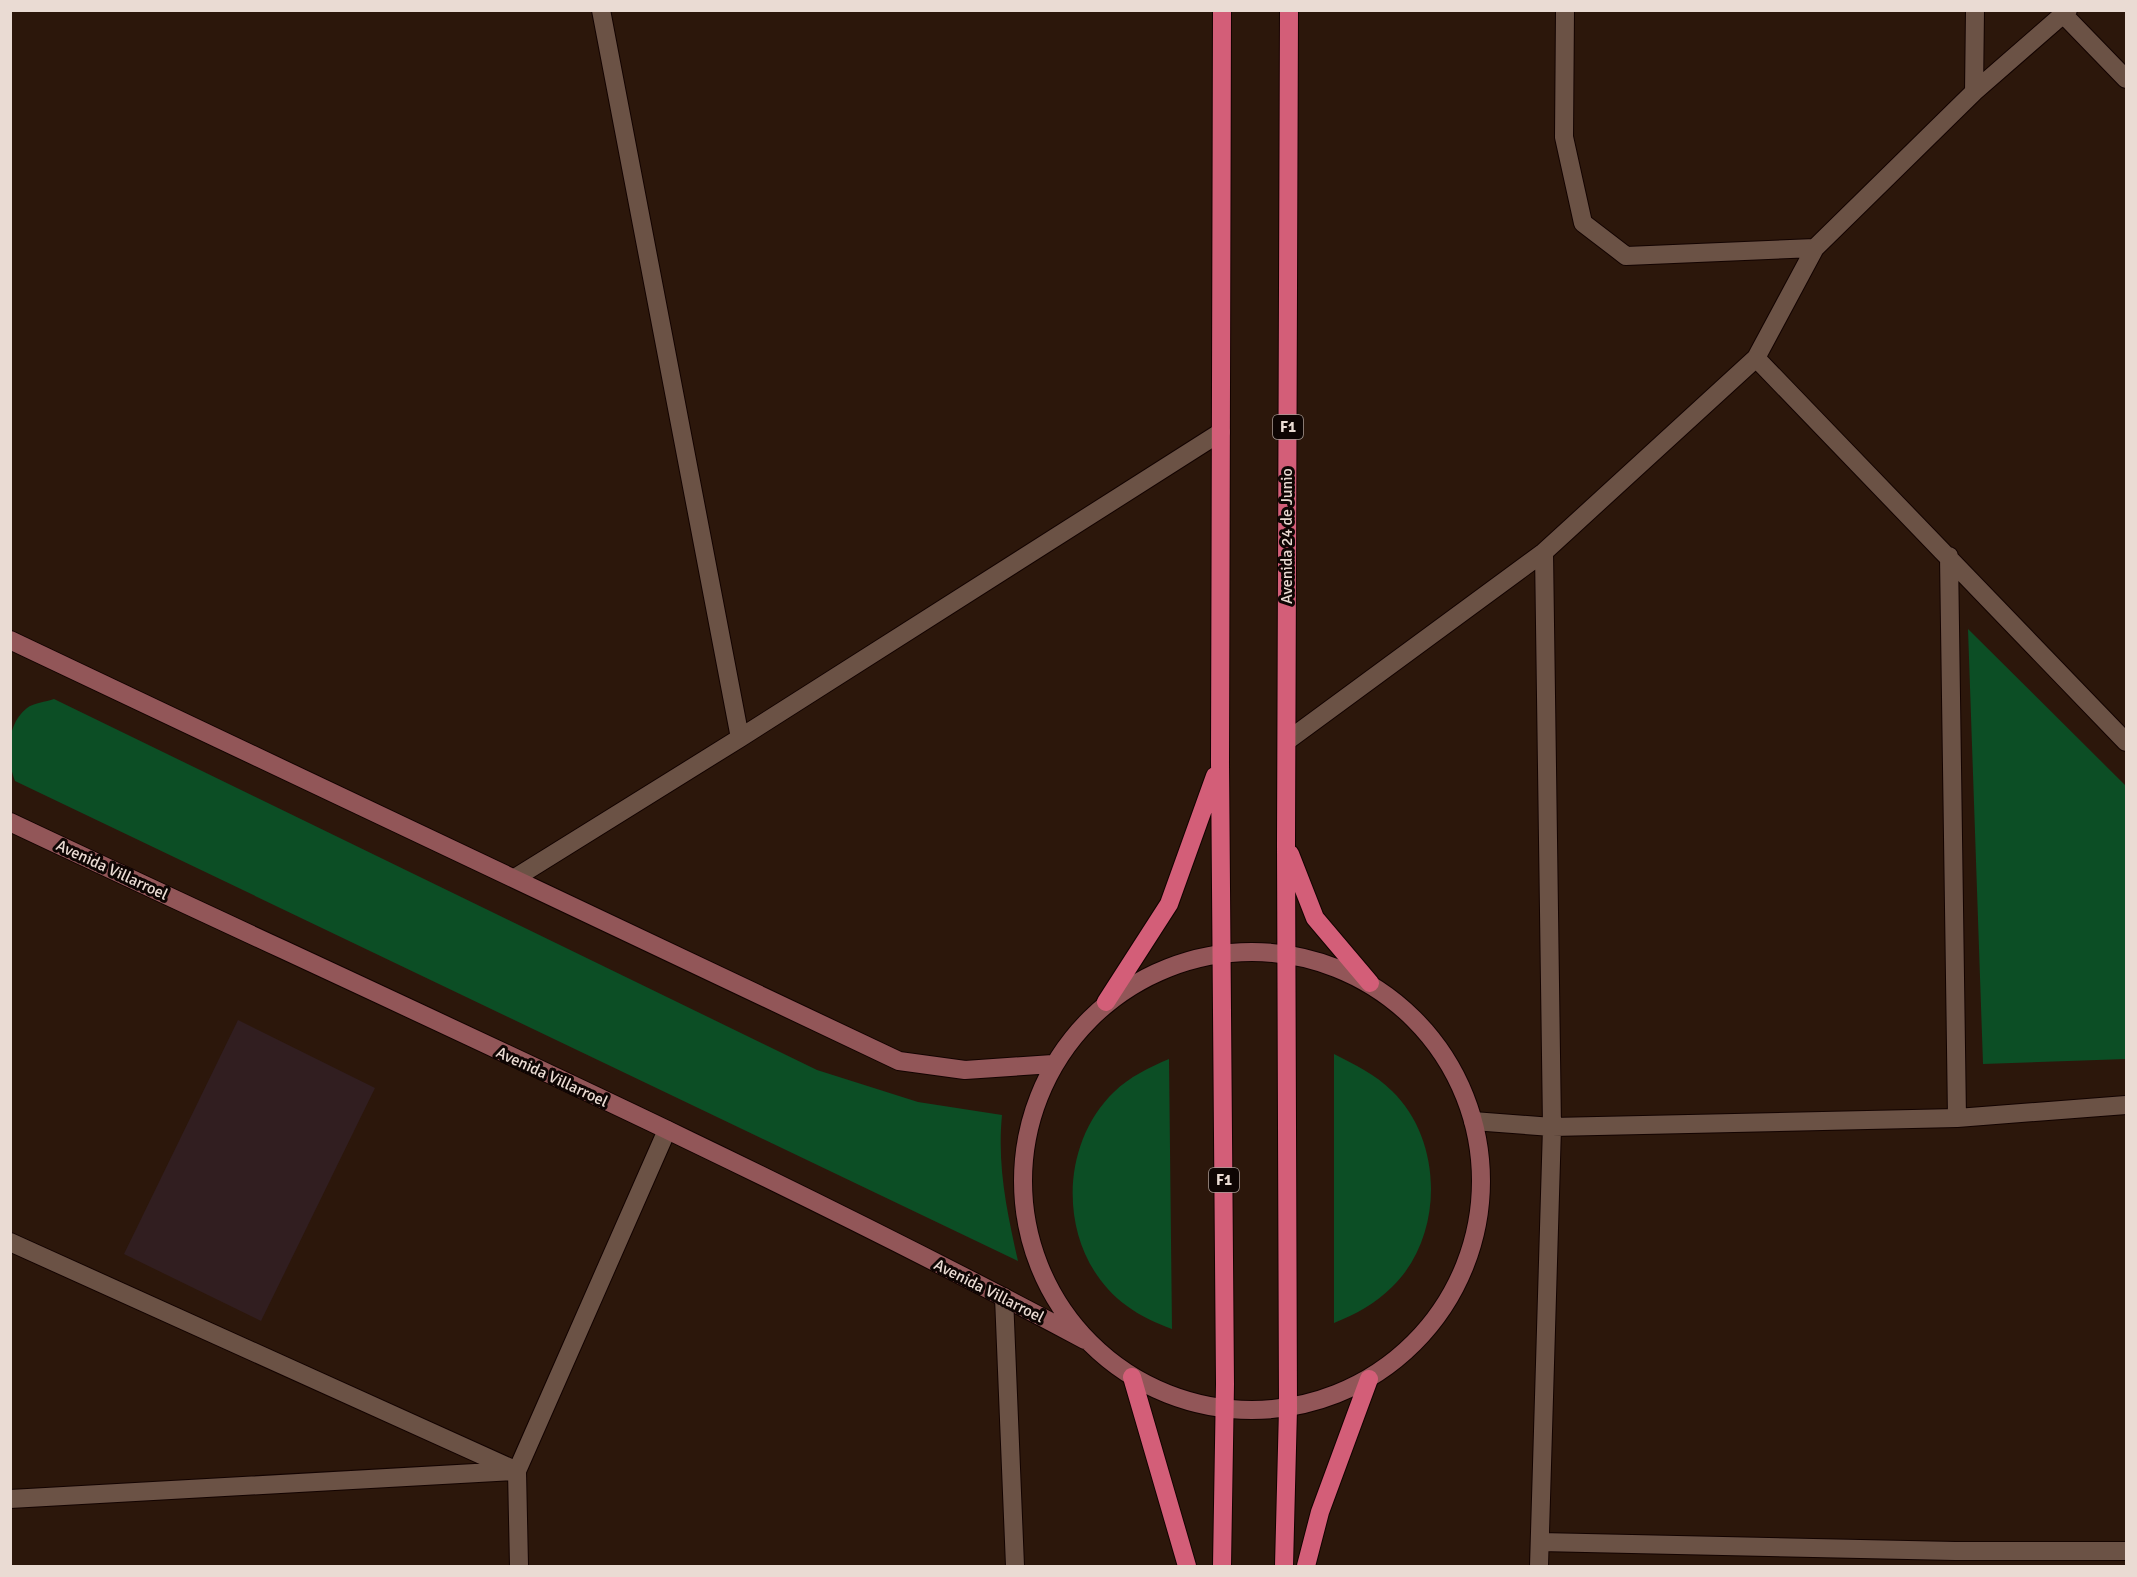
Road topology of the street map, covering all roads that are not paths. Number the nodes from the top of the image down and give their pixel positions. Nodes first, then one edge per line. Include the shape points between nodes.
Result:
1 (601, 10) edge
2 (1222, 10) edge
3 (1289, 10) edge
4 (1565, 10) edge
5 (1975, 10) edge
6 (2066, 13) edge
7 (2127, 79) edge
8 (1974, 92) junction
9 (1815, 248) junction
10 (1756, 358) junction
11 (1221, 432) junction
12 (1544, 552) junction
13 (1948, 556) junction
14 (10, 640) edge
15 (740, 738) junction
16 (1287, 741) junction
17 (2127, 742) edge
18 (1220, 763) junction
19 (10, 822) edge
20 (1286, 844) junction
21 (515, 878) junction
22 (1223, 952) junction
23 (1288, 953) junction
24 (1370, 983) junction
25 (1107, 1002) junction
26 (1053, 1064) junction
27 (2127, 1105) edge
28 (1957, 1118) junction
29 (1473, 1121) junction
30 (1552, 1127) junction
31 (666, 1130) junction
32 (10, 1242) edge
33 (1004, 1297) junction
34 (1089, 1342) junction
35 (1132, 1377) junction
36 (1369, 1379) junction
37 (1225, 1408) junction
38 (1288, 1409) junction
39 (517, 1471) junction
40 (10, 1499) edge
41 (1540, 1542) junction
42 (2127, 1551) edge
43 (1954, 1559) edge
44 (519, 1566) edge
45 (1015, 1566) edge
46 (1187, 1566) edge
47 (1222, 1566) edge
48 (1284, 1566) edge
49 (1306, 1566) edge
50 (1539, 1566) edge

1 - 15 street
2 - 11 highway, F1
3 - 16 highway, Avenida 24 de Junio / F1
4 - 9 street via 1564,137 1583,223 1626,256
5 - 8 street
6 - 7 street
6 - 8 street
8 - 9 street
9 - 10 street
10 - 12 street
10 - 13 street
11 - 15 street
11 - 18 highway, F1
12 - 16 street
12 - 30 street
13 - 17 street
13 - 28 street
14 - 21 main road
15 - 21 street
16 - 20 highway, Avenida 24 de Junio / F1
18 - 22 highway, F1
18 - 25 highway via 1169,904
19 - 31 main road, Avenida Villarroel
20 - 23 highway, Avenida 24 de Junio / F1
20 - 24 highway via 1316,918
21 - 26 main road via 899,1061 965,1070
22 - 23 main road
22 - 25 main road via 1153,973
22 - 37 highway, F1
23 - 24 main road via 1325,963
23 - 38 highway, F1
24 - 29 main road via 1425,1030 1455,1073
25 - 26 main road via 1077,1031
26 - 34 main road via 1035,1104 1025,1146 1026,1216 1046,1283
27 - 28 street
28 - 30 street
29 - 30 street
29 - 36 main road via 1481,1173 1477,1224 1456,1286 1419,1339
30 - 41 street
31 - 33 main road, Avenida Villarroel
31 - 39 street
32 - 39 street
33 - 34 main road, Avenida Villarroel
33 - 45 street
34 - 35 main road
35 - 37 main road via 1183,1400
35 - 46 highway
36 - 38 main road via 1327,1399
36 - 49 highway via 1320,1512
37 - 38 main road
37 - 47 highway, F1
38 - 48 highway, F1
39 - 40 street
39 - 44 street
41 - 43 street
41 - 50 street
42 - 43 street

